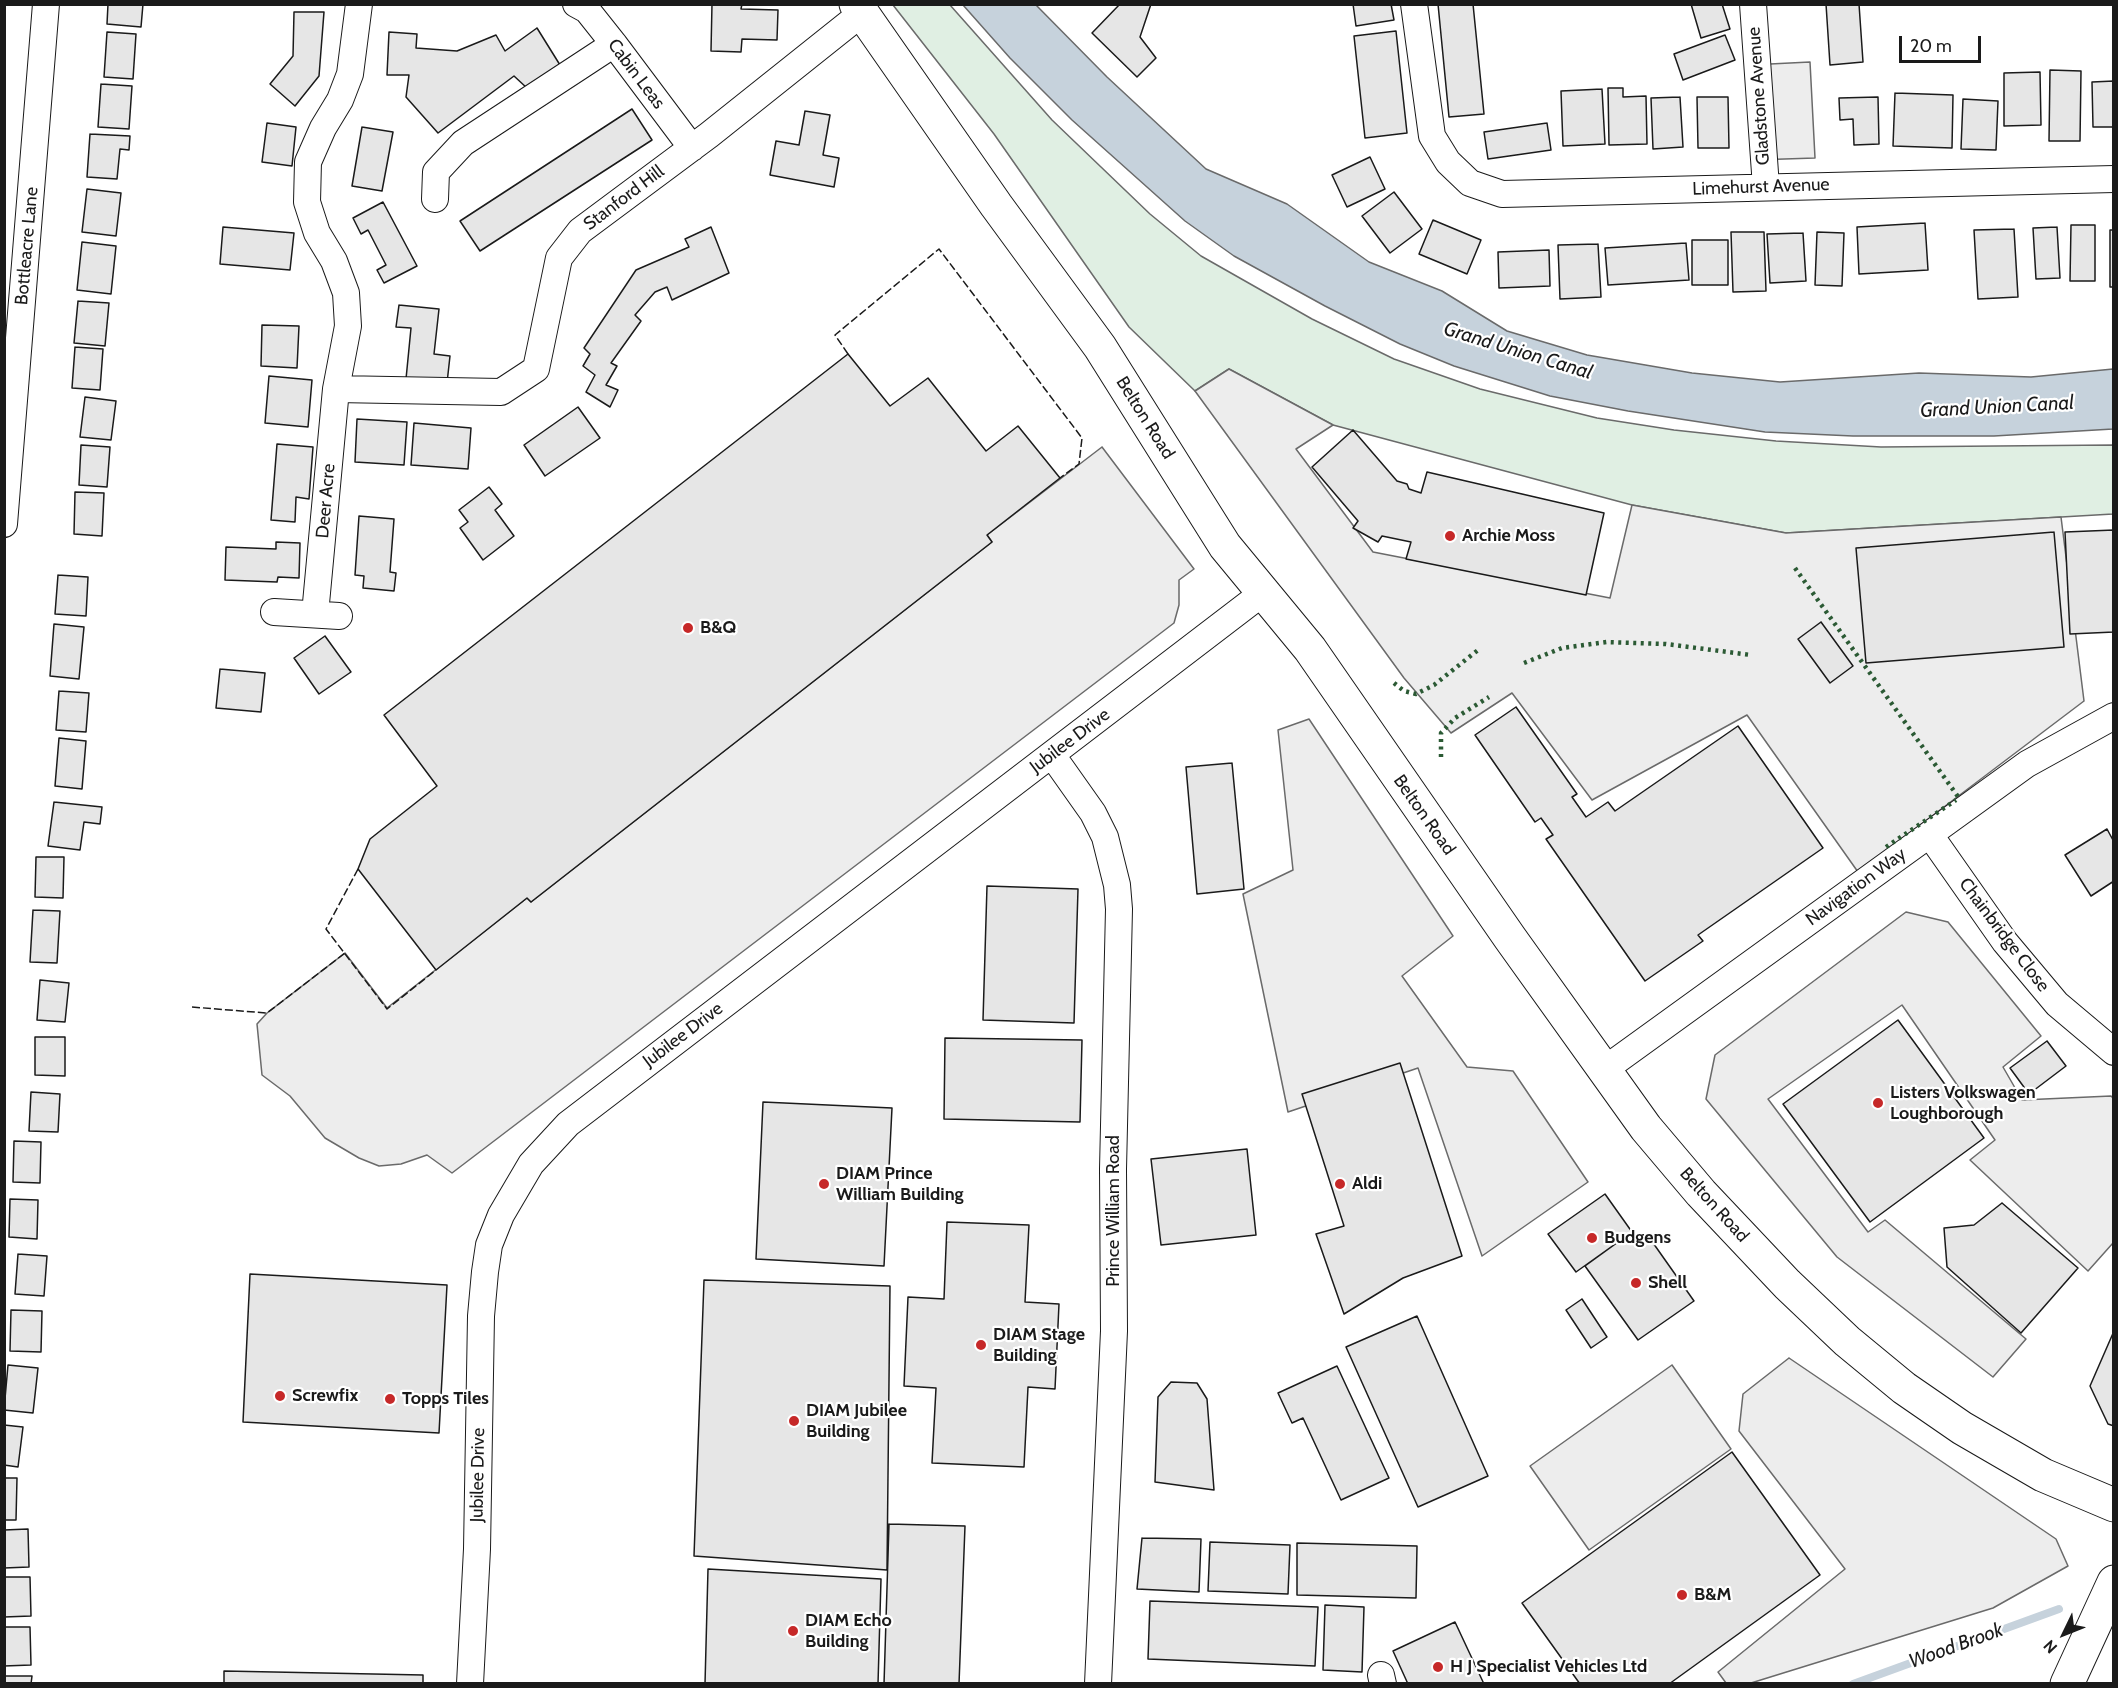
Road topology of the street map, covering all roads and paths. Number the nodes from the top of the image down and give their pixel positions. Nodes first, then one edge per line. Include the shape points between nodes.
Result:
1 (46, 4) edge
2 (359, 4) edge
3 (576, 4) edge
4 (1414, 4) edge
5 (1753, 4) edge
6 (859, 9) edge
7 (614, 44) junction
8 (692, 148) junction
9 (2114, 179) edge
10 (1766, 187) junction
11 (435, 199) dead end
12 (336, 389) junction
13 (4, 524) edge
14 (1264, 592) junction
15 (274, 612) dead end
16 (2114, 716) edge
17 (1052, 755) junction
18 (1930, 835) junction
19 (2114, 1052) edge
20 (1605, 1069) junction
21 (2114, 1505) edge
22 (2114, 1582) edge
23 (470, 1683) edge
24 (1098, 1683) edge
25 (2067, 1683) edge

1 - 13 street, Bottleacre Lane
2 - 12 street, Deer Acre via 350,74 308,162 307,202 317,233 334,261 346,293 348,326
3 - 7 street, Cabin Leas via 587,10
4 - 10 street, Limehurst Avenue via 1432,136 1448,162 1470,183 1502,194
5 - 10 street, Gladstone Avenue
6 - 8 street, Stanford Hill
6 - 14 main road, Belton Road via 1100,347 1225,546
7 - 8 street, Cabin Leas
7 - 11 street via 463,143 436,172
8 - 12 street, Stanford Hill via 580,231 559,258 536,369 501,392
9 - 10 street, Limehurst Avenue
12 - 15 street, Deer Acre via 327,615
14 - 17 street, Jubilee Drive
14 - 20 main road, Belton Road via 1310,649
16 - 18 street, Navigation Way via 2027,764
17 - 23 street, Jubilee Drive via 568,1124 531,1164 501,1215 484,1272
17 - 24 street, Prince William Road via 1106,837 1119,909 1114,1331
18 - 19 street, Chainbridge Close via 2005,942 2056,1004
18 - 20 street, Navigation Way
20 - 21 main road, Belton Road via 1646,1128 1701,1193 1846,1341 1962,1428 2043,1475
22 - 25 main road

